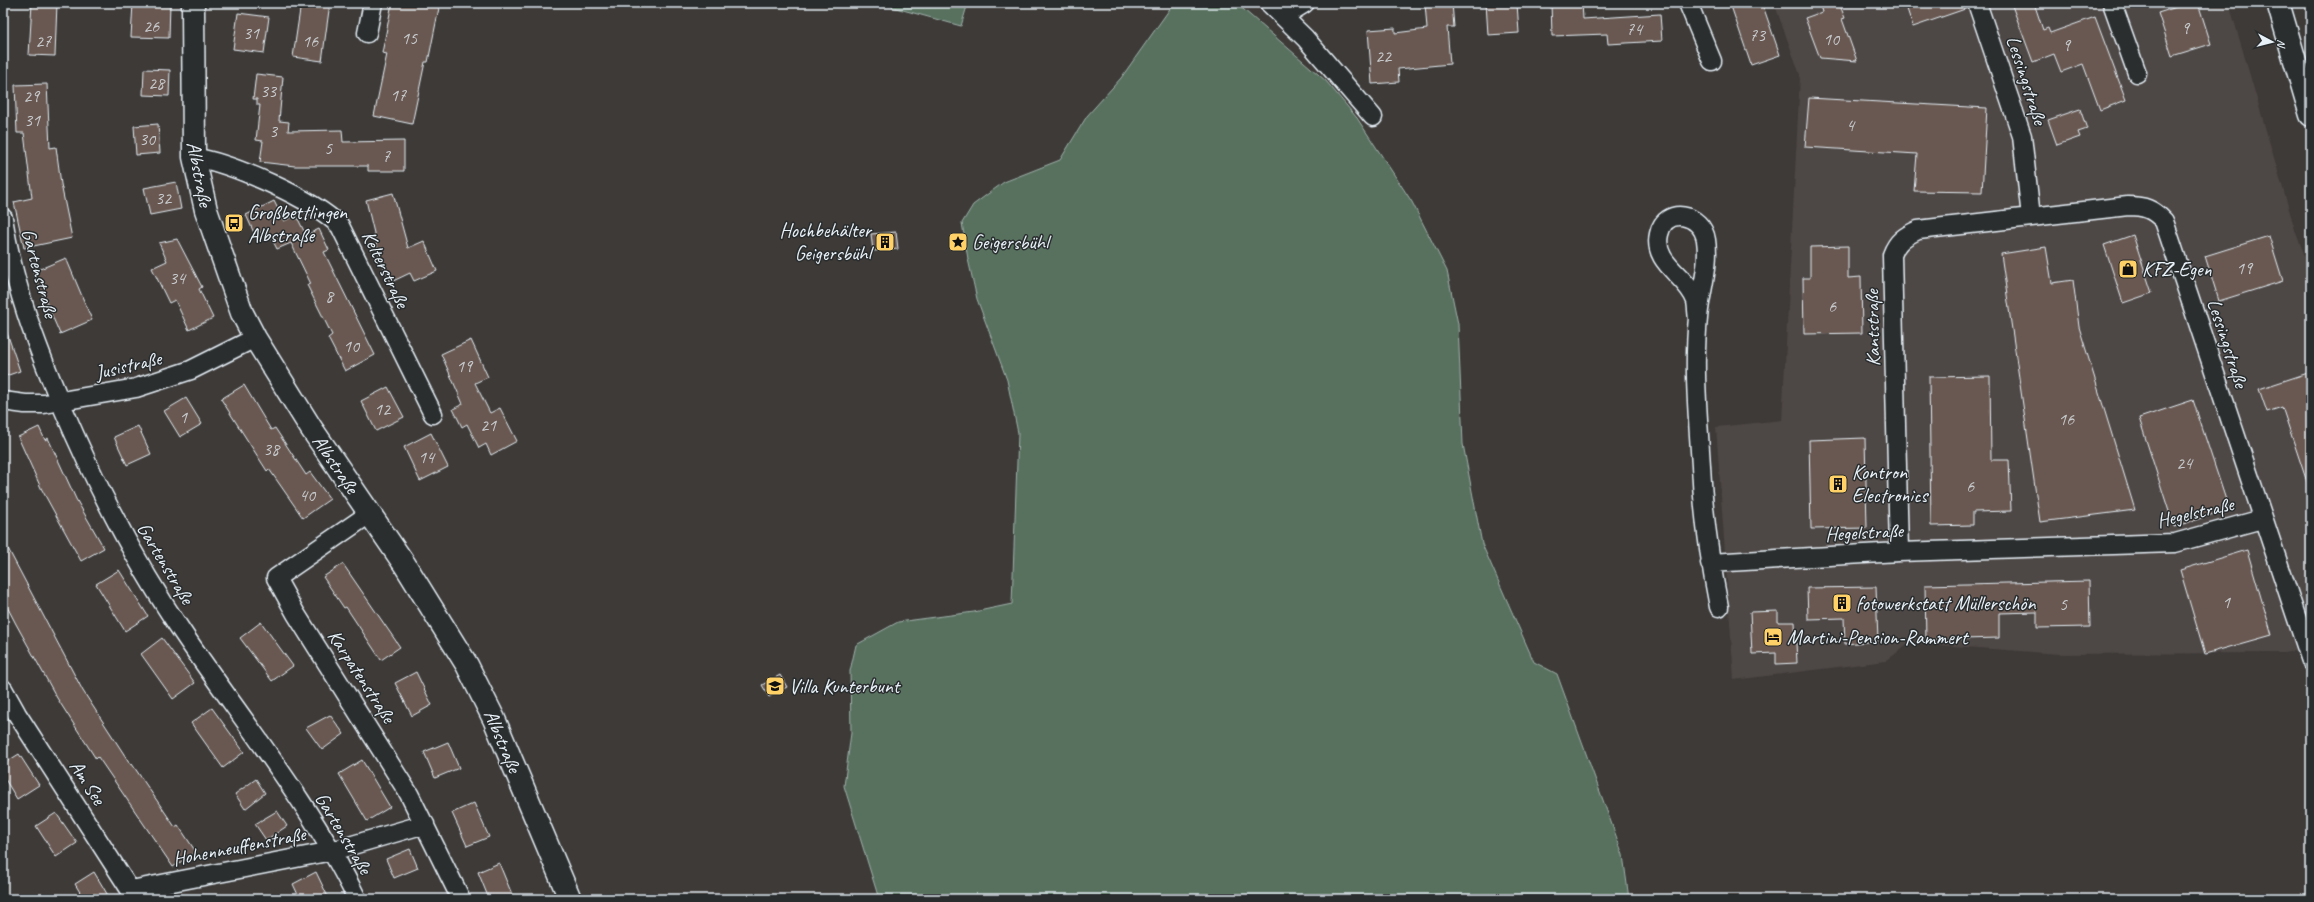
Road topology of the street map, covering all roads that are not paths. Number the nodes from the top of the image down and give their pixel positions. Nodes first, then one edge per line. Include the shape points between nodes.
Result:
1 (193, 3) edge
2 (373, 3) edge
3 (1269, 3) edge
4 (1305, 3) edge
5 (1688, 3) edge
6 (1977, 3) edge
7 (2112, 3) edge
8 (2278, 3) edge
9 (1284, 16) junction
10 (367, 34) dead end
11 (1712, 61) dead end
12 (2137, 74) dead end
13 (2311, 115) edge
14 (1373, 117) dead end
15 (194, 157) junction
16 (2031, 217) junction
17 (3, 218) edge
18 (1698, 319) junction
19 (255, 338) junction
20 (3, 400) edge
21 (60, 402) junction
22 (433, 414) dead end
23 (369, 514) junction
24 (2262, 519) junction
25 (1899, 552) junction
26 (1710, 563) junction
27 (1719, 607) dead end
28 (2311, 661) edge
29 (3, 690) edge
30 (425, 824) junction
31 (332, 851) junction
32 (134, 894) edge
33 (357, 899) edge
34 (461, 899) edge
35 (570, 899) edge

1 - 15 street, Albstraße
2 - 10 street
3 - 9 street
4 - 9 street
5 - 11 street
6 - 16 street, Lessingstraße via 2022,136
7 - 12 street
8 - 13 street
9 - 14 street
15 - 19 street, Albstraße via 206,210 242,313
15 - 22 street, Kelterstraße via 232,167 311,204 329,215 340,226
16 - 24 street, Lessingstraße via 2143,206 2156,212 2164,221
16 - 25 street, Kantstraße via 1918,230 1896,244 1892,255
17 - 21 street, Gartenstraße via 15,280
18 - 18 street via 1707,242 1699,223 1688,217 1676,217 1665,222 1661,228 1659,250 1696,300
18 - 26 street via 1697,387 1701,471
19 - 21 street, Jusistraße via 192,370 166,380
19 - 23 street, Albstraße
20 - 21 street, Jusistraße via 25,404
21 - 31 street, Gartenstraße via 102,497 137,562
23 - 30 street, Karpatenstraße via 276,578 296,614 381,746
23 - 35 street, Albstraße via 409,571 467,665 494,719
24 - 25 street, Hegelstraße via 2175,543
24 - 28 street, Lessingstraße
25 - 26 street, Hegelstraße
26 - 27 street
29 - 32 street, Am See via 16,714
30 - 31 street, Hohenneuffenstraße
30 - 34 street, Karpatenstraße
31 - 32 street, Hohenneuffenstraße
31 - 33 street, Gartenstraße

